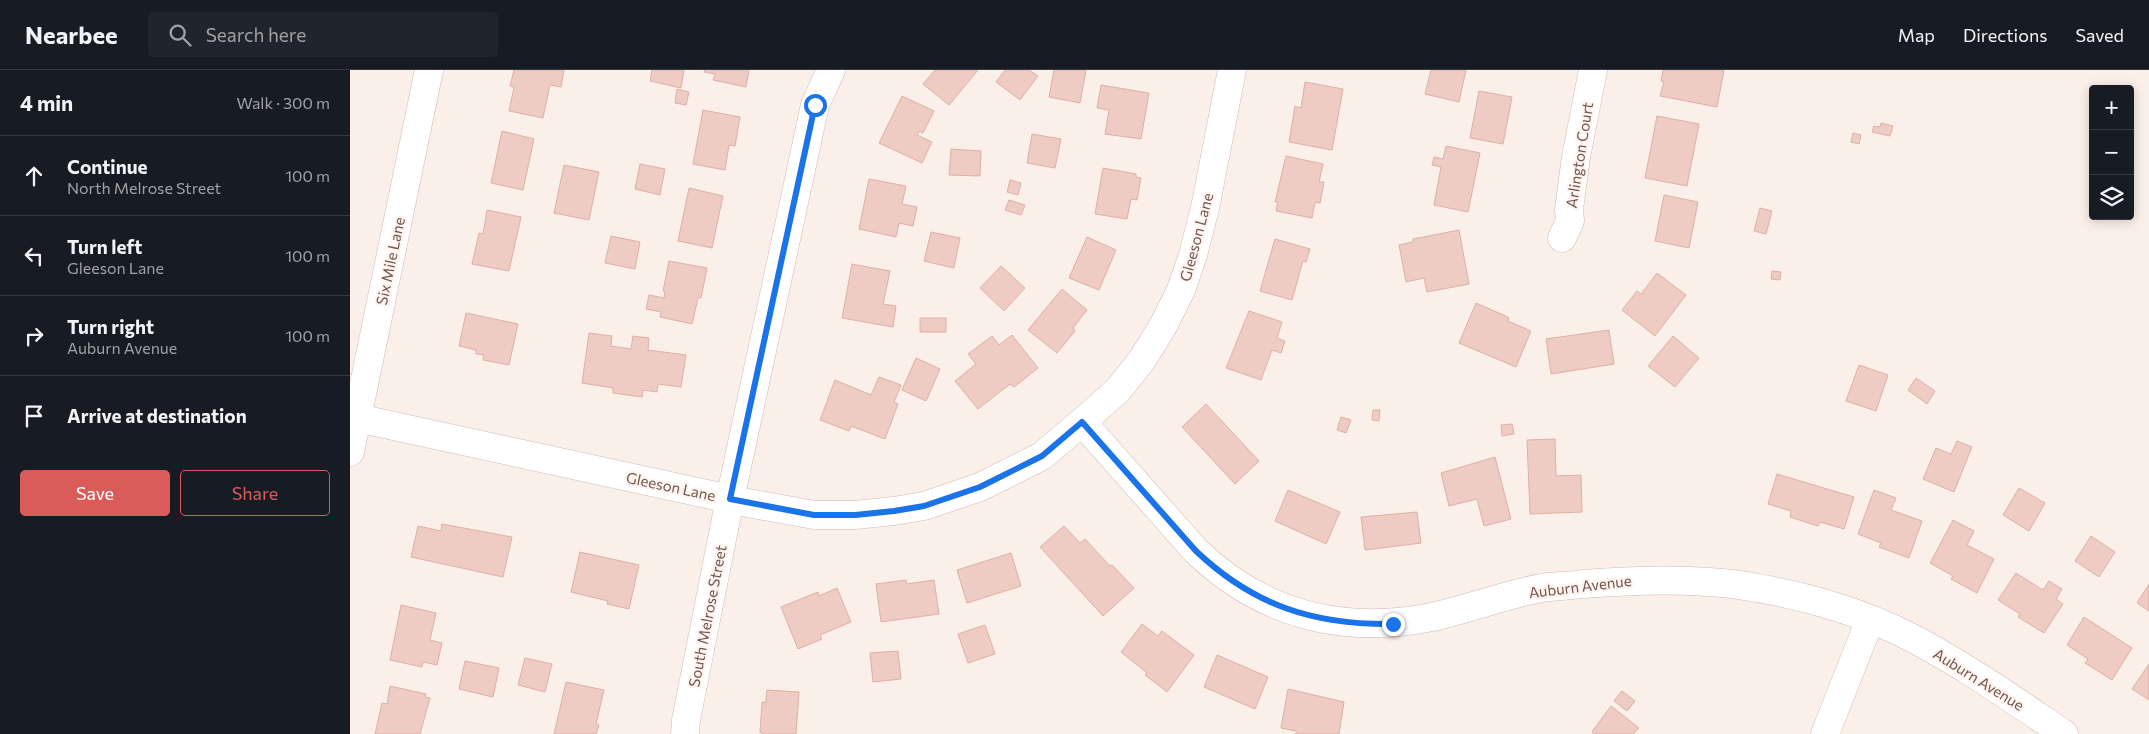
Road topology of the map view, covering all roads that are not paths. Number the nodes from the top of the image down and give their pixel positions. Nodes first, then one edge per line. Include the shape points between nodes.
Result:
1 (429, 70) edge
2 (831, 70) edge
3 (1232, 70) edge
4 (1593, 70) edge
5 (1562, 238) dead end
6 (357, 418) junction
7 (1082, 422) junction
8 (350, 452) edge
9 (730, 499) junction
10 (1870, 620) junction
11 (685, 734) edge
12 (1825, 734) edge
13 (2064, 734) edge

1 - 6 street, Six Mile Lane
2 - 9 street, South Melrose Street via 815,105
3 - 7 street, Gleeson Lane via 1205,208 1180,290 1142,360 1118,390
4 - 5 street, Arlington Court via 1576,157 1570,221
6 - 8 street, Six Mile Lane
6 - 9 street, Gleeson Lane
7 - 9 street, Gleeson Lane via 1042,456 980,487 924,506 855,515 814,515
7 - 10 street, Auburn Avenue via 1214,568 1264,600 1301,614 1360,624 1393,624 1541,588 1638,579 1731,584 1808,599
9 - 11 street, South Melrose Street
10 - 12 street
10 - 13 street, Auburn Avenue via 1913,638

